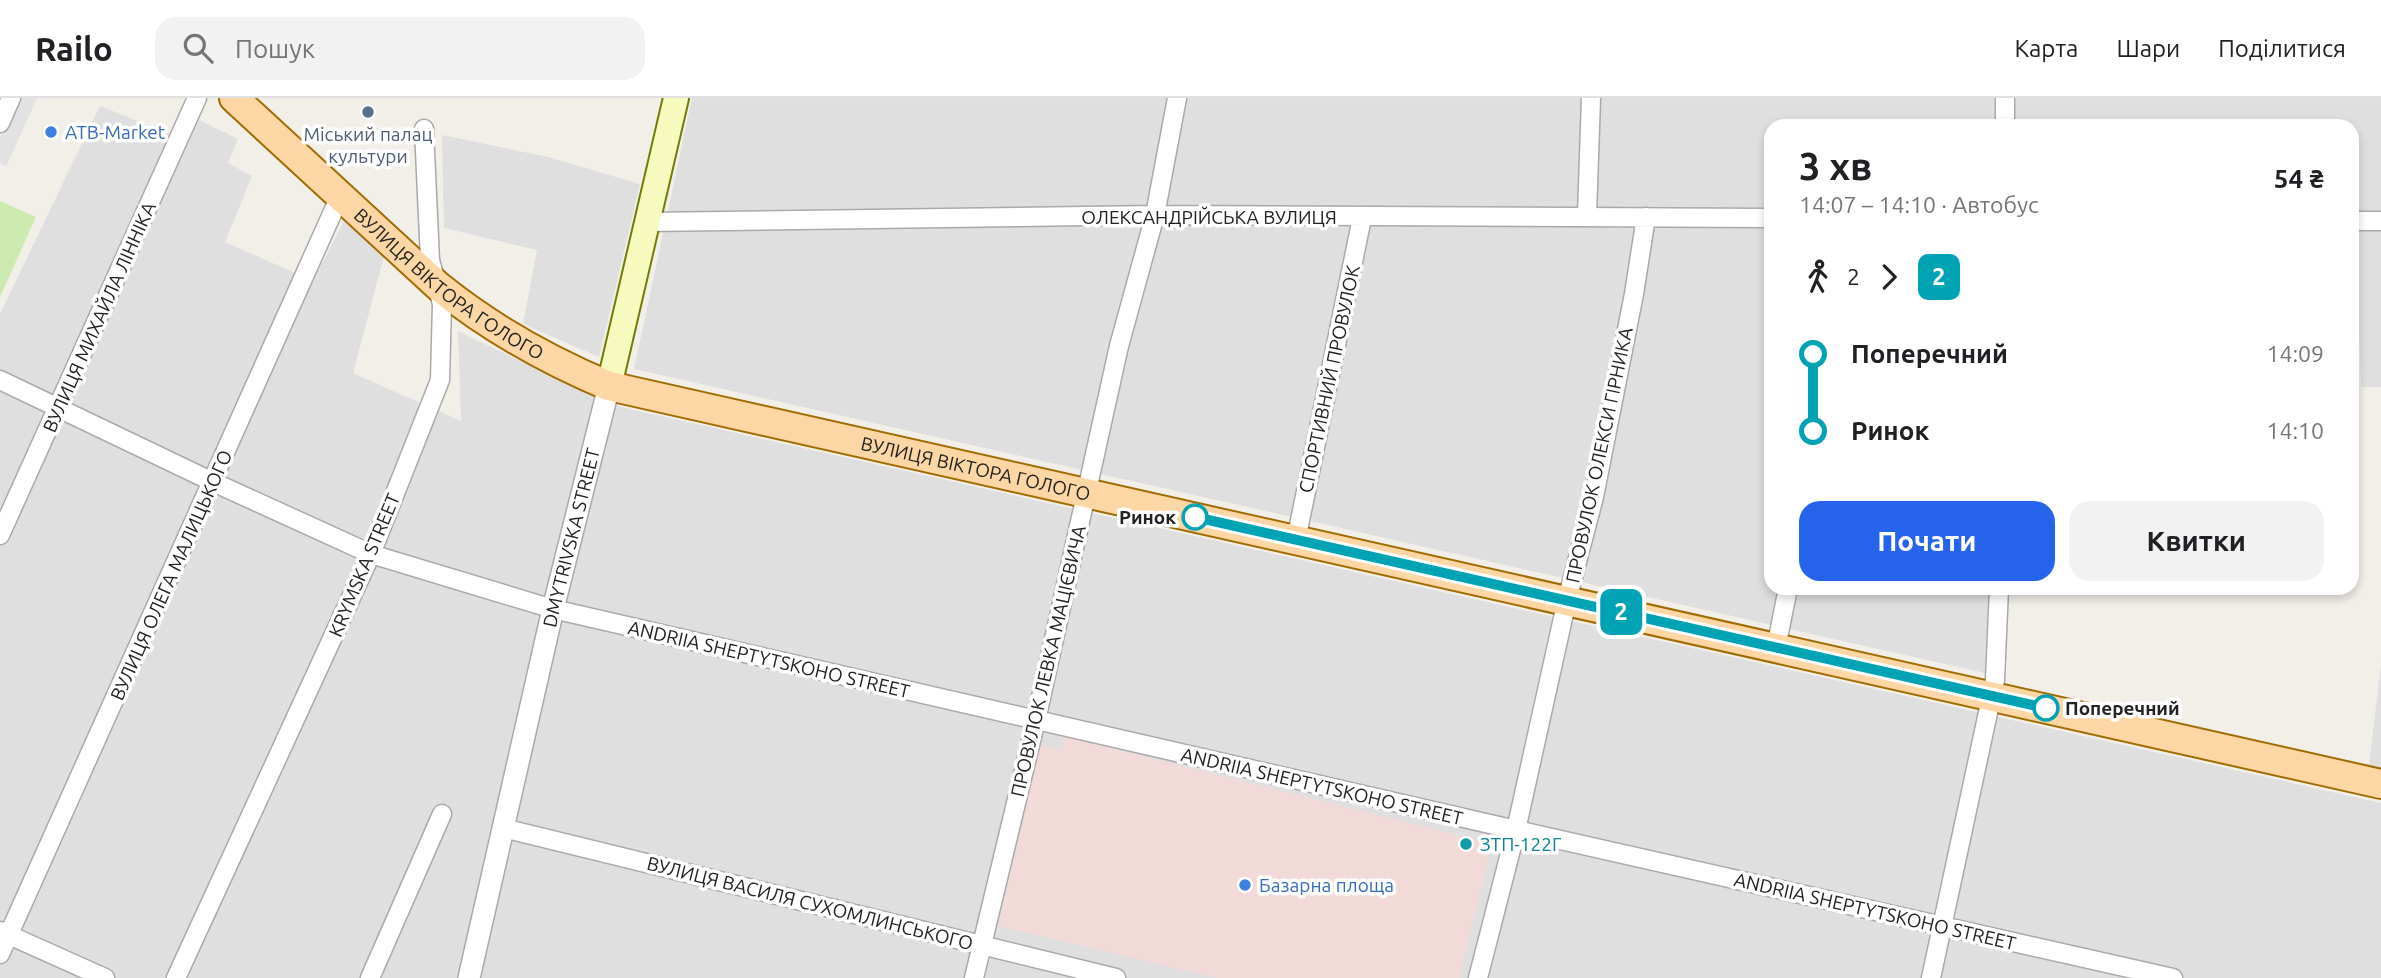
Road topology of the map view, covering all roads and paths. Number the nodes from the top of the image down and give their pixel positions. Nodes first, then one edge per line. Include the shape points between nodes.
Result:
1 (11, 98) edge
2 (198, 98) edge
3 (234, 98) edge
4 (676, 98) edge
5 (1177, 98) edge
6 (1591, 98) edge
7 (2005, 98) edge
8 (2005, 119) edge
9 (0, 123) edge
10 (424, 129) dead end
11 (340, 196) junction
12 (1156, 215) junction
13 (1587, 215) junction
14 (1646, 217) junction
15 (1362, 218) junction
16 (1764, 218) edge
17 (2381, 221) edge
18 (646, 222) junction
19 (2359, 222) edge
20 (438, 286) junction
21 (0, 380) edge
22 (609, 386) junction
23 (59, 407) junction
24 (213, 482) junction
25 (1085, 492) junction
26 (0, 535) edge
27 (1296, 540) junction
28 (372, 554) junction
29 (1787, 595) edge
30 (1999, 595) edge
31 (1567, 600) junction
32 (553, 609) junction
33 (1776, 648) junction
34 (1992, 696) junction
35 (1036, 720) junction
36 (2381, 785) edge
37 (442, 814) dead end
38 (503, 828) junction
39 (1516, 830) junction
40 (1942, 926) junction
41 (5, 932) edge
42 (982, 945) junction
43 (0, 954) edge
44 (105, 978) edge
45 (176, 978) edge
46 (370, 978) edge
47 (469, 978) edge
48 (974, 978) edge
49 (1116, 978) edge
50 (1478, 978) edge
51 (1931, 978) edge
52 (2173, 978) edge

1 - 9 street
2 - 23 street, ВУЛИЦЯ МИХАЙЛА ЛІННІКА
3 - 11 main road, ВУЛИЦЯ ВІКТОРА ГОЛОГО
4 - 18 main road, DMYTRIVSKA STREET
5 - 12 street, ПРОВУЛОК ЛЕВКА МАЦІЄВИЧА
6 - 13 street
7 - 8 street
10 - 20 street, KRYMSKA STREET via 430,260
11 - 20 main road, ВУЛИЦЯ ВІКТОРА ГОЛОГО
11 - 24 street, ВУЛИЦЯ ОЛЕГА МАЛИЦЬКОГО
12 - 15 street, ОЛЕКСАНДРІЙСЬКА ВУЛИЦЯ
12 - 18 street, ОЛЕКСАНДРІЙСЬКА ВУЛИЦЯ
12 - 25 street, ПРОВУЛОК ЛЕВКА МАЦІЄВИЧА
13 - 14 street, ОЛЕКСАНДРІЙСЬКА ВУЛИЦЯ
13 - 15 street, ОЛЕКСАНДРІЙСЬКА ВУЛИЦЯ
14 - 16 street, ОЛЕКСАНДРІЙСЬКА ВУЛИЦЯ
14 - 31 street, ПРОВУЛОК ОЛЕКСИ ГІРНИКА via 1594,497
15 - 27 street, СПОРТИВНИЙ ПРОВУЛОК
17 - 19 street
18 - 22 main road, DMYTRIVSKA STREET
20 - 22 main road, ВУЛИЦЯ ВІКТОРА ГОЛОГО via 548,359
20 - 28 street, KRYMSKA STREET via 442,304 440,380
21 - 23 street, ANDRIIA SHEPTYTSKOHO STREET
22 - 25 main road, ВУЛИЦЯ ВІКТОРА ГОЛОГО
22 - 32 street, DMYTRIVSKA STREET
23 - 24 street, ANDRIIA SHEPTYTSKOHO STREET
23 - 26 street, ВУЛИЦЯ МИХАЙЛА ЛІННІКА
24 - 28 street, ANDRIIA SHEPTYTSKOHO STREET
24 - 41 street, ВУЛИЦЯ ОЛЕГА МАЛИЦЬКОГО
25 - 27 main road, ВУЛИЦЯ ВІКТОРА ГОЛОГО
25 - 35 street, ПРОВУЛОК ЛЕВКА МАЦІЄВИЧА
27 - 31 main road, ВУЛИЦЯ ВІКТОРА ГОЛОГО
28 - 32 street, ANDRIIA SHEPTYTSKOHO STREET
28 - 45 street, KRYMSKA STREET
29 - 33 street
30 - 34 street
31 - 33 main road, ВУЛИЦЯ ВІКТОРА ГОЛОГО
31 - 39 street, ПРОВУЛОК ОЛЕКСИ ГІРНИКА
32 - 35 street, ANDRIIA SHEPTYTSKOHO STREET
32 - 38 street, DMYTRIVSKA STREET
33 - 34 main road, ВУЛИЦЯ ВІКТОРА ГОЛОГО
34 - 36 main road, ВУЛИЦЯ ВІКТОРА ГОЛОГО
34 - 40 street
35 - 39 street, ANDRIIA SHEPTYTSKOHO STREET
35 - 42 street, ПРОВУЛОК ЛЕВКА МАЦІЄВИЧА
37 - 46 street
38 - 42 street, ВУЛИЦЯ ВАСИЛЯ СУХОМЛИНСЬКОГО
38 - 47 street, DMYTRIVSKA STREET
39 - 40 street, ANDRIIA SHEPTYTSKOHO STREET
39 - 50 street, ПРОВУЛОК ОЛЕКСИ ГІРНИКА
40 - 51 street
40 - 52 street, ANDRIIA SHEPTYTSKOHO STREET
41 - 43 street, ВУЛИЦЯ ОЛЕГА МАЛИЦЬКОГО
41 - 44 street
42 - 48 street, ПРОВУЛОК ЛЕВКА МАЦІЄВИЧА
42 - 49 street, ВУЛИЦЯ ВАСИЛЯ СУХОМЛИНСЬКОГО

